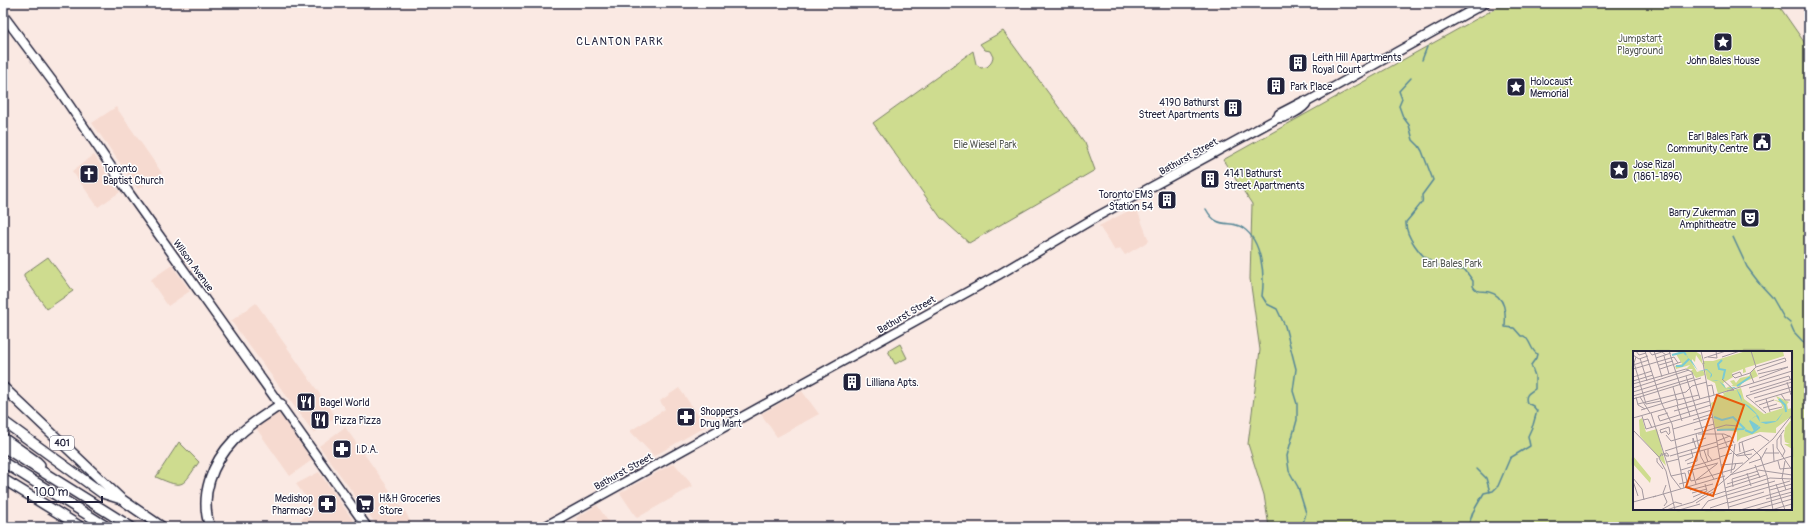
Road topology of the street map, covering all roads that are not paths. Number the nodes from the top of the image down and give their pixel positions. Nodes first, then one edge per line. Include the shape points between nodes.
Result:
1 (1485, 3) edge
2 (3, 15) edge
3 (3, 387) edge
4 (281, 404) junction
5 (3, 421) edge
6 (3, 438) edge
7 (3, 447) edge
8 (3, 462) edge
9 (45, 473) junction
10 (3, 479) edge
11 (122, 499) junction
12 (81, 527) edge
13 (107, 527) edge
14 (131, 527) edge
15 (162, 527) edge
16 (210, 527) edge
17 (368, 527) edge
18 (544, 527) edge

1 - 18 main road, Bathurst Street via 1307,102 1290,107 1279,114 1278,118 1098,216 998,275
2 - 4 main road, Wilson Avenue
3 - 11 highway, 401
4 - 16 highway via 234,439 216,465 206,496 206,514
4 - 17 main road, Wilson Avenue
5 - 11 highway via 102,493
6 - 9 highway via 37,462
7 - 9 highway
8 - 13 highway
9 - 14 highway
10 - 12 highway
11 - 15 highway, 401

